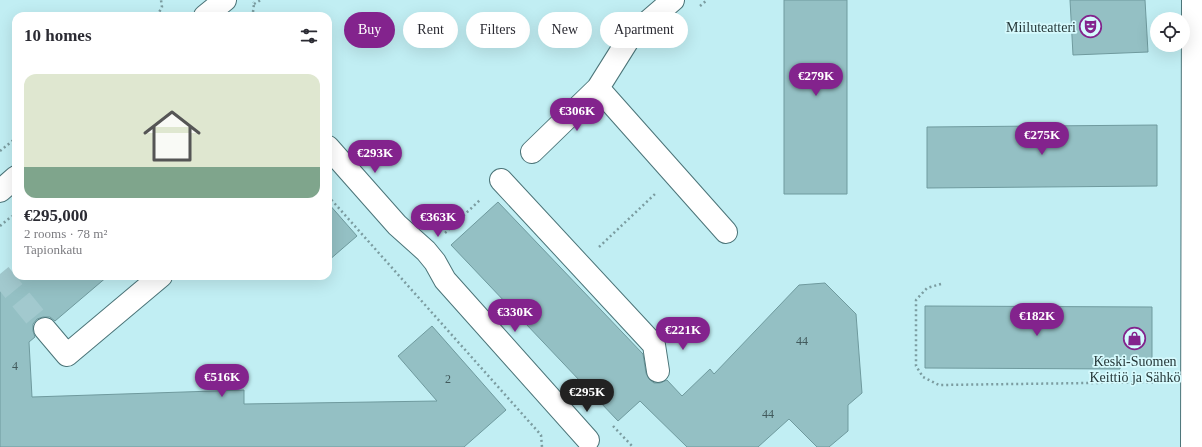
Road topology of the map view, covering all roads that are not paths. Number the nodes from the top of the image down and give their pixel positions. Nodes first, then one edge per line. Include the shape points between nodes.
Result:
1 (672, 0) edge
2 (1194, 0) edge
3 (598, 88) junction
4 (332, 152) edge
5 (532, 152) dead end
6 (12, 180) edge
7 (501, 180) road end
8 (0, 191) edge
9 (726, 232) dead end
10 (156, 280) edge
11 (46, 329) tunnel mouth
12 (658, 371) dead end
13 (588, 440) dead end
14 (1192, 447) edge

1 - 3 street via 630,37
2 - 14 street
3 - 5 street
3 - 9 street
4 - 13 street via 397,225 426,251 445,280
6 - 8 street
7 - 12 street via 654,345
10 - 11 street via 67,355

